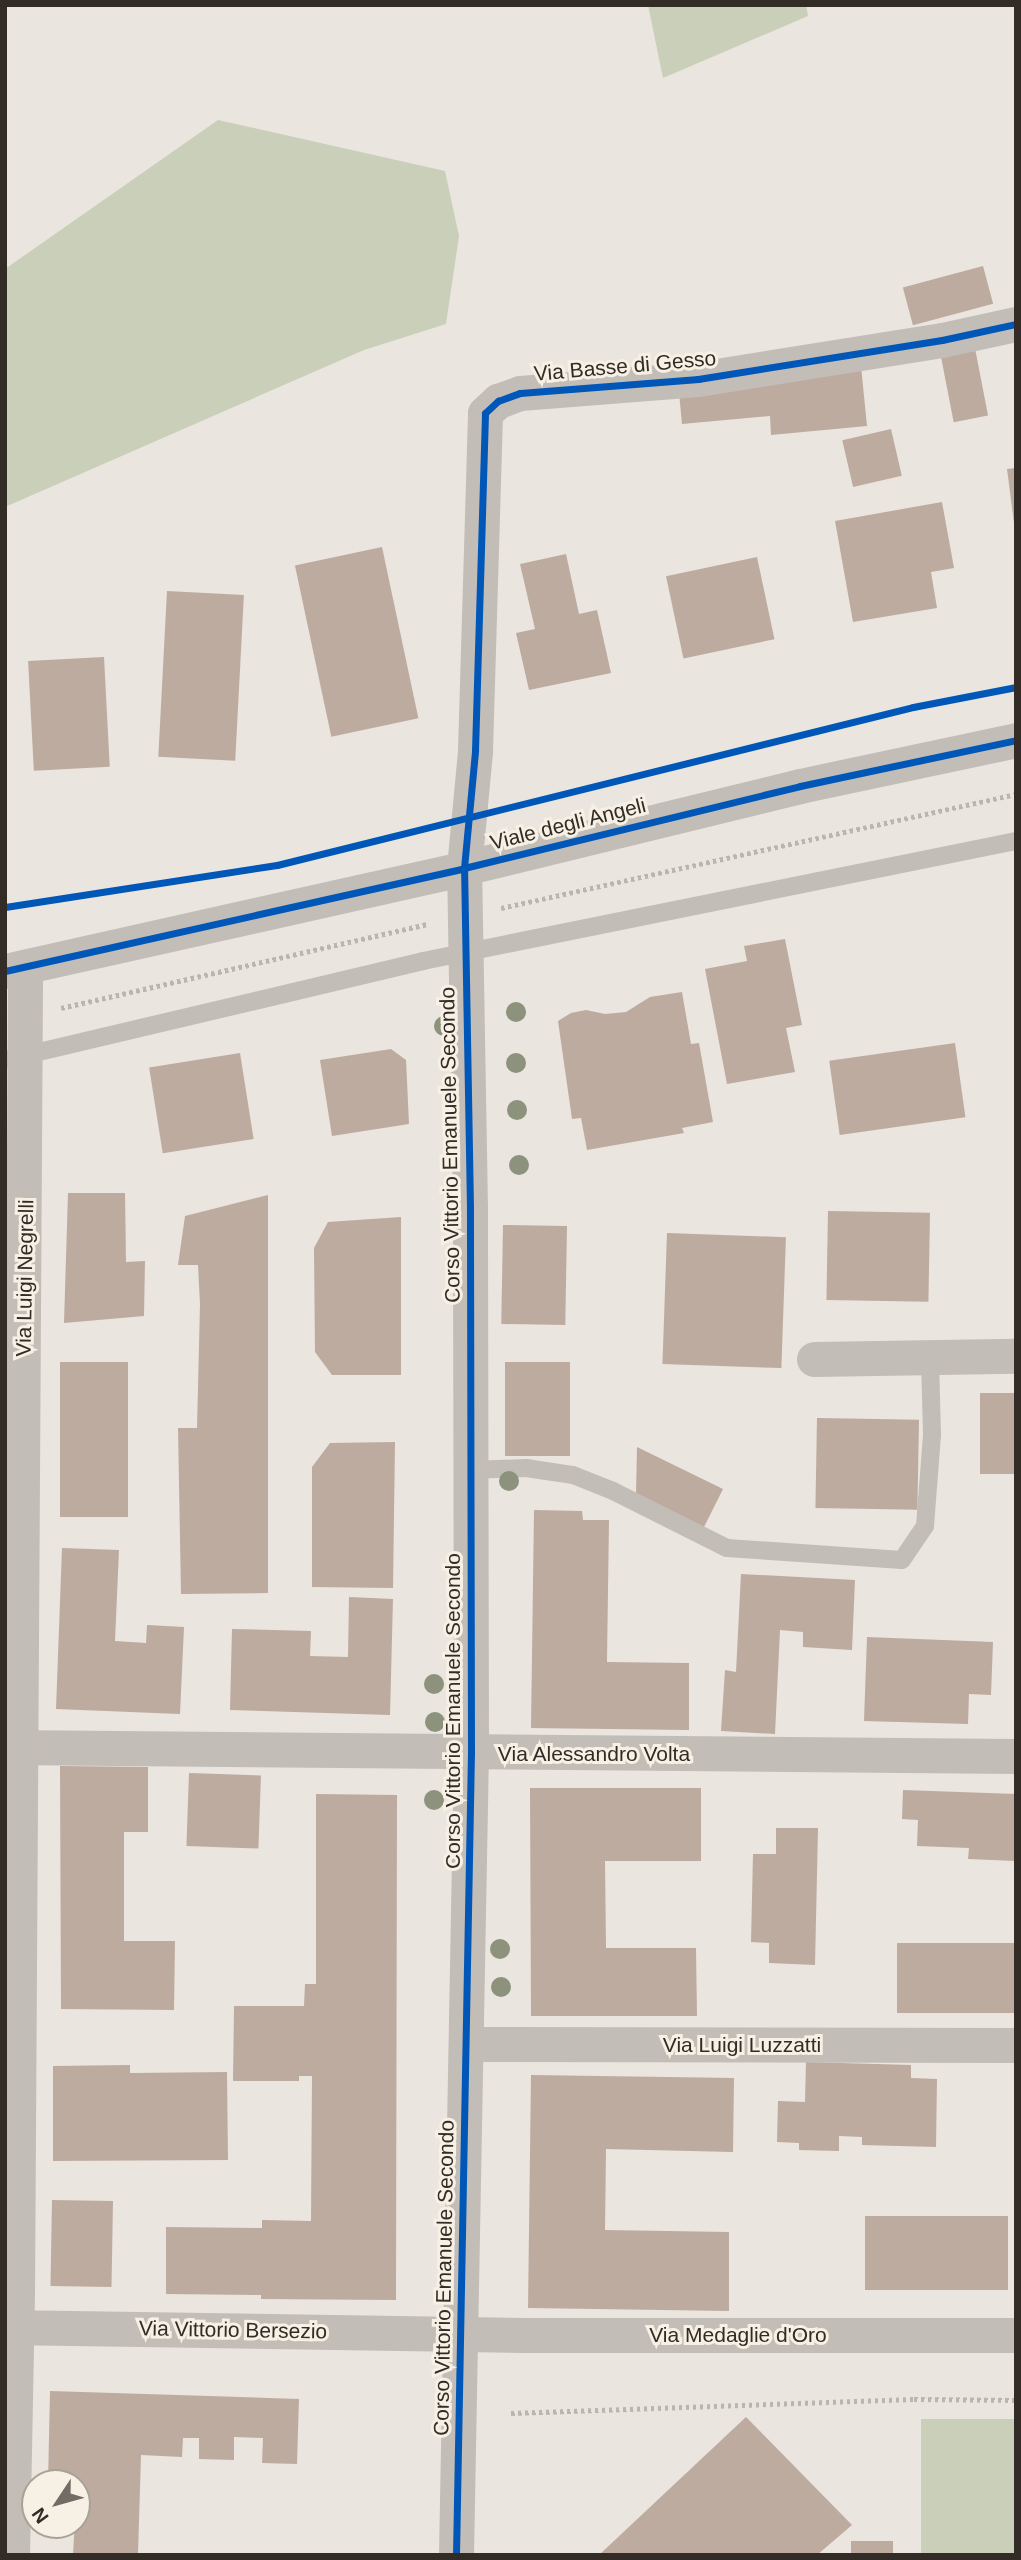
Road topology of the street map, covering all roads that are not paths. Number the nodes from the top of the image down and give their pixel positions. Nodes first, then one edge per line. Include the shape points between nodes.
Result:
1 (1016, 324) edge
2 (1016, 740) edge
3 (1016, 841) edge
4 (464, 868) junction
5 (465, 953) junction
6 (15, 970) edge
7 (16, 1058) edge
8 (1016, 1356) edge
9 (930, 1357) junction
10 (814, 1359) dead end
11 (470, 1469) junction
12 (13, 1747) edge
13 (471, 1753) junction
14 (1016, 1756) edge
15 (467, 2044) junction
16 (1016, 2045) edge
17 (11, 2327) edge
18 (460, 2334) junction
19 (1016, 2335) edge
20 (12, 2555) edge
21 (456, 2555) edge

1 - 4 street, Via Basse di Gesso via 698,379 520,393 498,401 485,413 475,751
2 - 4 street, Viale degli Angeli via 800,786
3 - 5 lane
4 - 5 street, Corso Vittorio Emanuele Secondo
4 - 6 street, Viale degli Angeli
5 - 7 lane
5 - 11 street, Corso Vittorio Emanuele Secondo
6 - 7 street, Via Luigi Negrelli via 26,1016
7 - 12 street, Via Luigi Negrelli
8 - 9 street
9 - 10 street
9 - 11 lane via 932,1435 925,1527 902,1560 727,1548 573,1475 526,1468
11 - 13 street, Corso Vittorio Emanuele Secondo
12 - 13 street, Via Alessandro Volta
12 - 17 street, Via Luigi Negrelli
13 - 14 street, Via Alessandro Volta
13 - 15 street, Corso Vittorio Emanuele Secondo
15 - 16 street, Via Luigi Luzzatti
15 - 18 street, Corso Vittorio Emanuele Secondo
17 - 18 street, Via Vittorio Bersezio
17 - 20 street, Via Luigi Negrelli
18 - 19 street, Via Medaglie d'Oro
18 - 21 street, Corso Vittorio Emanuele Secondo

